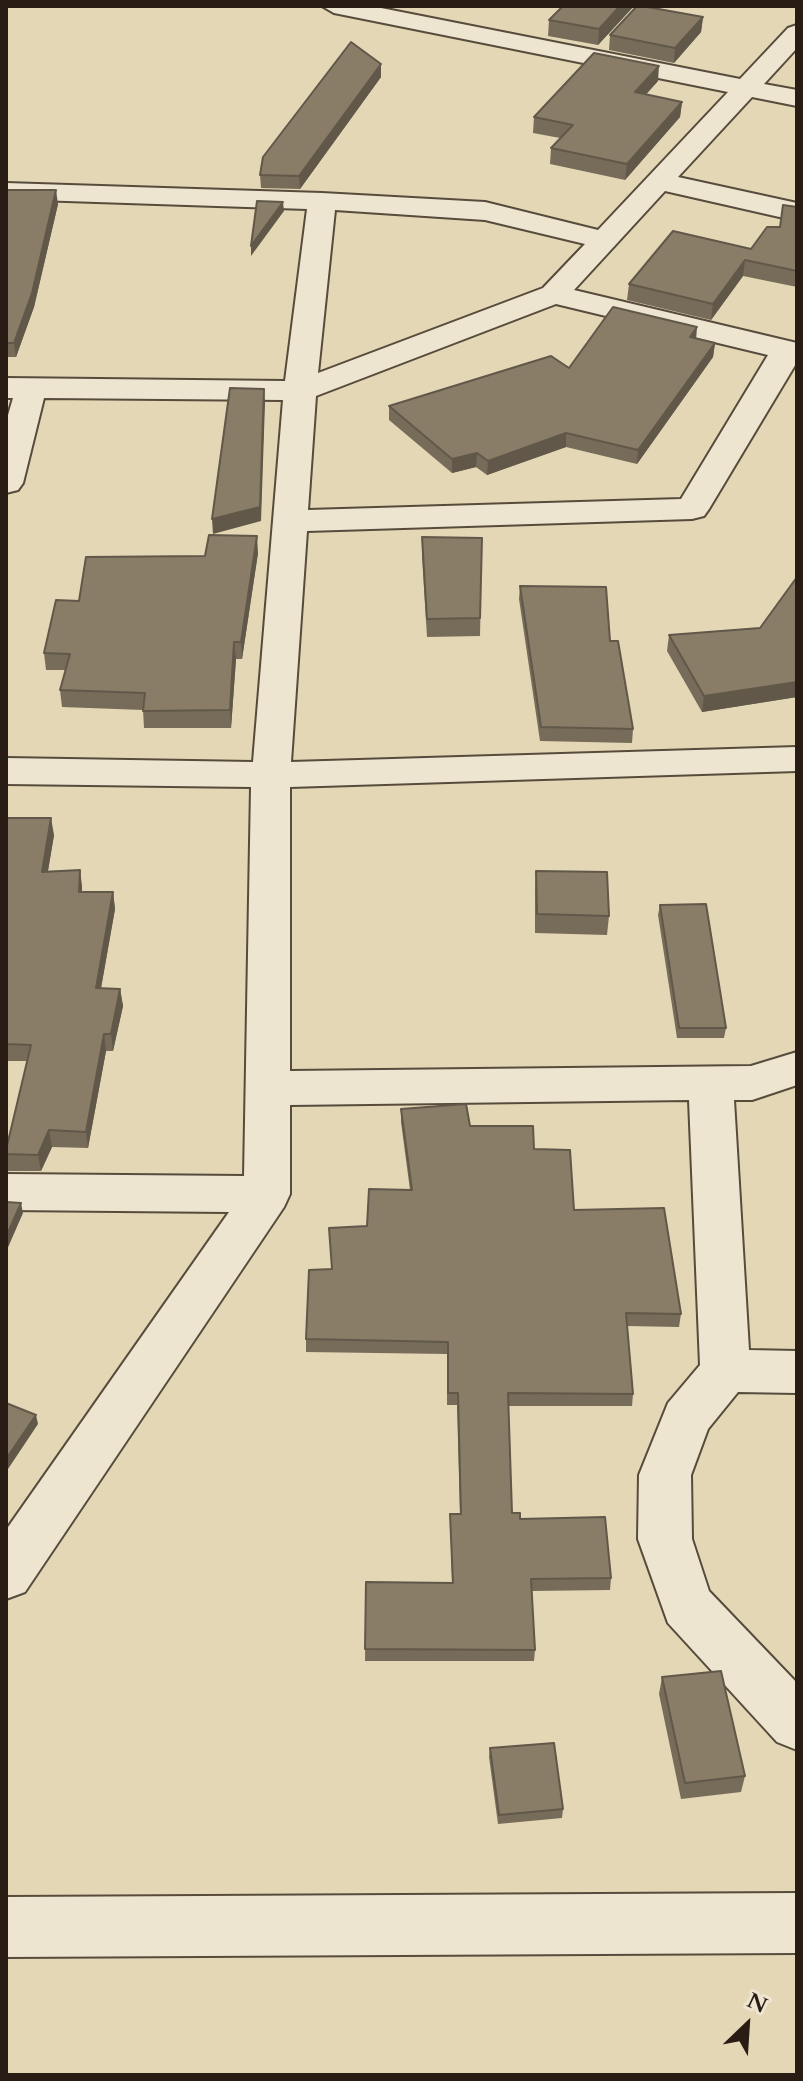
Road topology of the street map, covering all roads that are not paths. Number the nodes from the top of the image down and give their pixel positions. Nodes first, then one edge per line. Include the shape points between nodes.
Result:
1 (334, 6) edge
2 (797, 33) edge
3 (746, 87) junction
4 (797, 98) edge
5 (659, 181) junction
6 (6, 191) edge
7 (322, 201) junction
8 (797, 212) edge
9 (604, 240) junction
10 (554, 294) junction
11 (792, 351) edge
12 (19, 388) edge
13 (300, 391) junction
14 (6, 483) edge
15 (291, 521) junction
16 (797, 759) edge
17 (6, 771) edge
18 (271, 775) junction
19 (797, 1068) edge
20 (711, 1084) junction
21 (269, 1088) junction
22 (6, 1192) edge
23 (267, 1194) junction
24 (725, 1371) junction
25 (797, 1372) edge
26 (6, 1575) edge
27 (797, 1723) edge
28 (797, 1923) edge
29 (6, 1927) edge

1 - 3 street
2 - 3 street
3 - 4 street
3 - 5 street
5 - 8 street
5 - 9 street
6 - 7 street
7 - 9 street via 485,211
7 - 13 street
9 - 10 street
10 - 11 street
10 - 13 street
11 - 15 street via 692,509
12 - 13 street
12 - 14 street
13 - 15 street
15 - 18 street
16 - 18 street
17 - 18 street
18 - 21 street
19 - 20 street via 752,1083
20 - 21 street
20 - 24 street
21 - 23 street
22 - 23 street
23 - 26 street
24 - 25 street
24 - 27 street via 686,1418 665,1475 665,1539 687,1605
28 - 29 street

